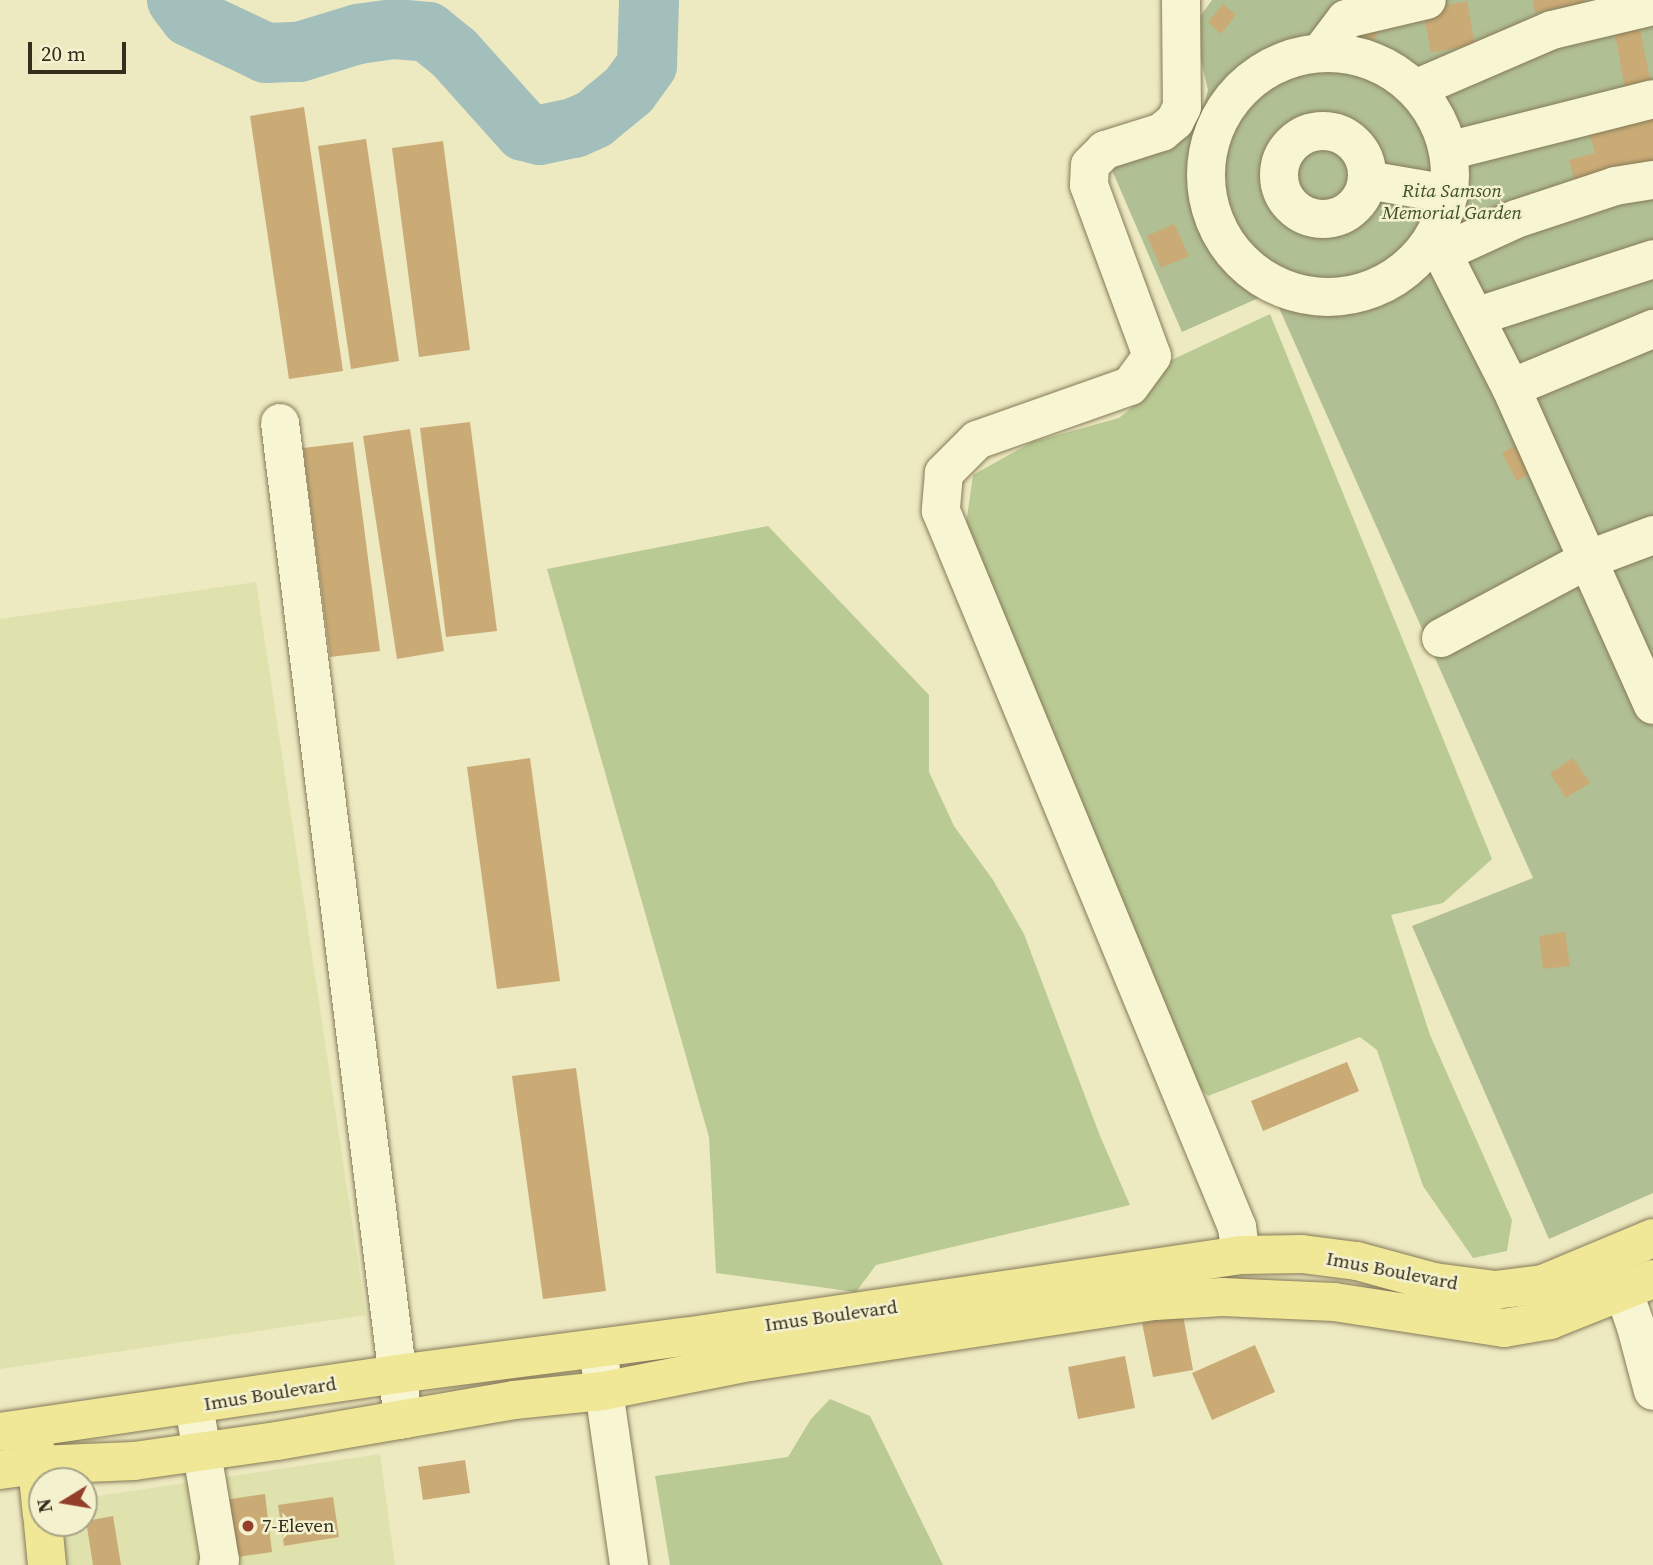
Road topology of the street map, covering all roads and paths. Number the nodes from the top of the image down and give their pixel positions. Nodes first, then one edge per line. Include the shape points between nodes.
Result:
1 (1181, 0) edge
2 (1427, 0) edge
3 (1653, 6) edge
4 (1321, 52) junction
5 (1415, 89) junction
6 (1653, 99) edge
7 (1448, 152) junction
8 (1367, 180) dead end
9 (1653, 180) edge
10 (1449, 194) junction
11 (1438, 245) junction
12 (1653, 259) edge
13 (1475, 317) junction
14 (1653, 329) edge
15 (1511, 388) junction
16 (280, 423) dead end
17 (1653, 536) edge
18 (1587, 560) junction
19 (1441, 638) dead end
20 (1653, 705) edge
21 (1653, 1238) edge
22 (1241, 1255) junction
23 (1611, 1256) junction
24 (1639, 1285) edge
25 (598, 1349) junction
26 (398, 1374) junction
27 (603, 1391) junction
28 (1653, 1391) edge
29 (194, 1405) junction
30 (403, 1419) junction
31 (17, 1449) edge
32 (202, 1450) junction
33 (28, 1478) edge
34 (44, 1537) edge
35 (47, 1565) edge
36 (218, 1565) edge
37 (629, 1565) edge

1 - 22 street via 1182,107 1175,121 1162,132 1105,150 1090,165 1089,185 1152,356 1130,386 977,440 944,473 941,511 1237,1227
2 - 4 street via 1346,19
3 - 5 street via 1552,30
4 - 5 street via 1355,55 1387,68
4 - 11 street via 1280,62 1245,84 1219,117 1206,158 1208,200 1223,240 1251,272 1288,292 1330,299 1371,291
5 - 7 street via 1436,118
6 - 7 street
7 - 10 street
8 - 10 street
9 - 11 street via 1615,186
10 - 11 street
11 - 13 street
12 - 13 street
13 - 15 street
14 - 15 street
15 - 18 street
16 - 26 street
17 - 18 street
18 - 19 street
18 - 20 street
21 - 23 main road, Imus Boulevard
22 - 23 main road, Imus Boulevard via 1343,1259 1434,1282 1495,1290 1543,1284
22 - 25 main road, Imus Boulevard
23 - 24 street
24 - 27 main road, Imus Boulevard via 1549,1320 1504,1328 1334,1302 1223,1297 1155,1301 750,1362
24 - 28 street
25 - 26 main road, Imus Boulevard
25 - 27 street
26 - 29 main road, Imus Boulevard
26 - 30 street
27 - 30 main road, Imus Boulevard
27 - 37 street
29 - 31 main road, Imus Boulevard
29 - 32 street
30 - 32 main road, Imus Boulevard
31 - 32 main road, Imus Boulevard via 134,1461
31 - 33 main road
32 - 36 street
34 - 35 main road

